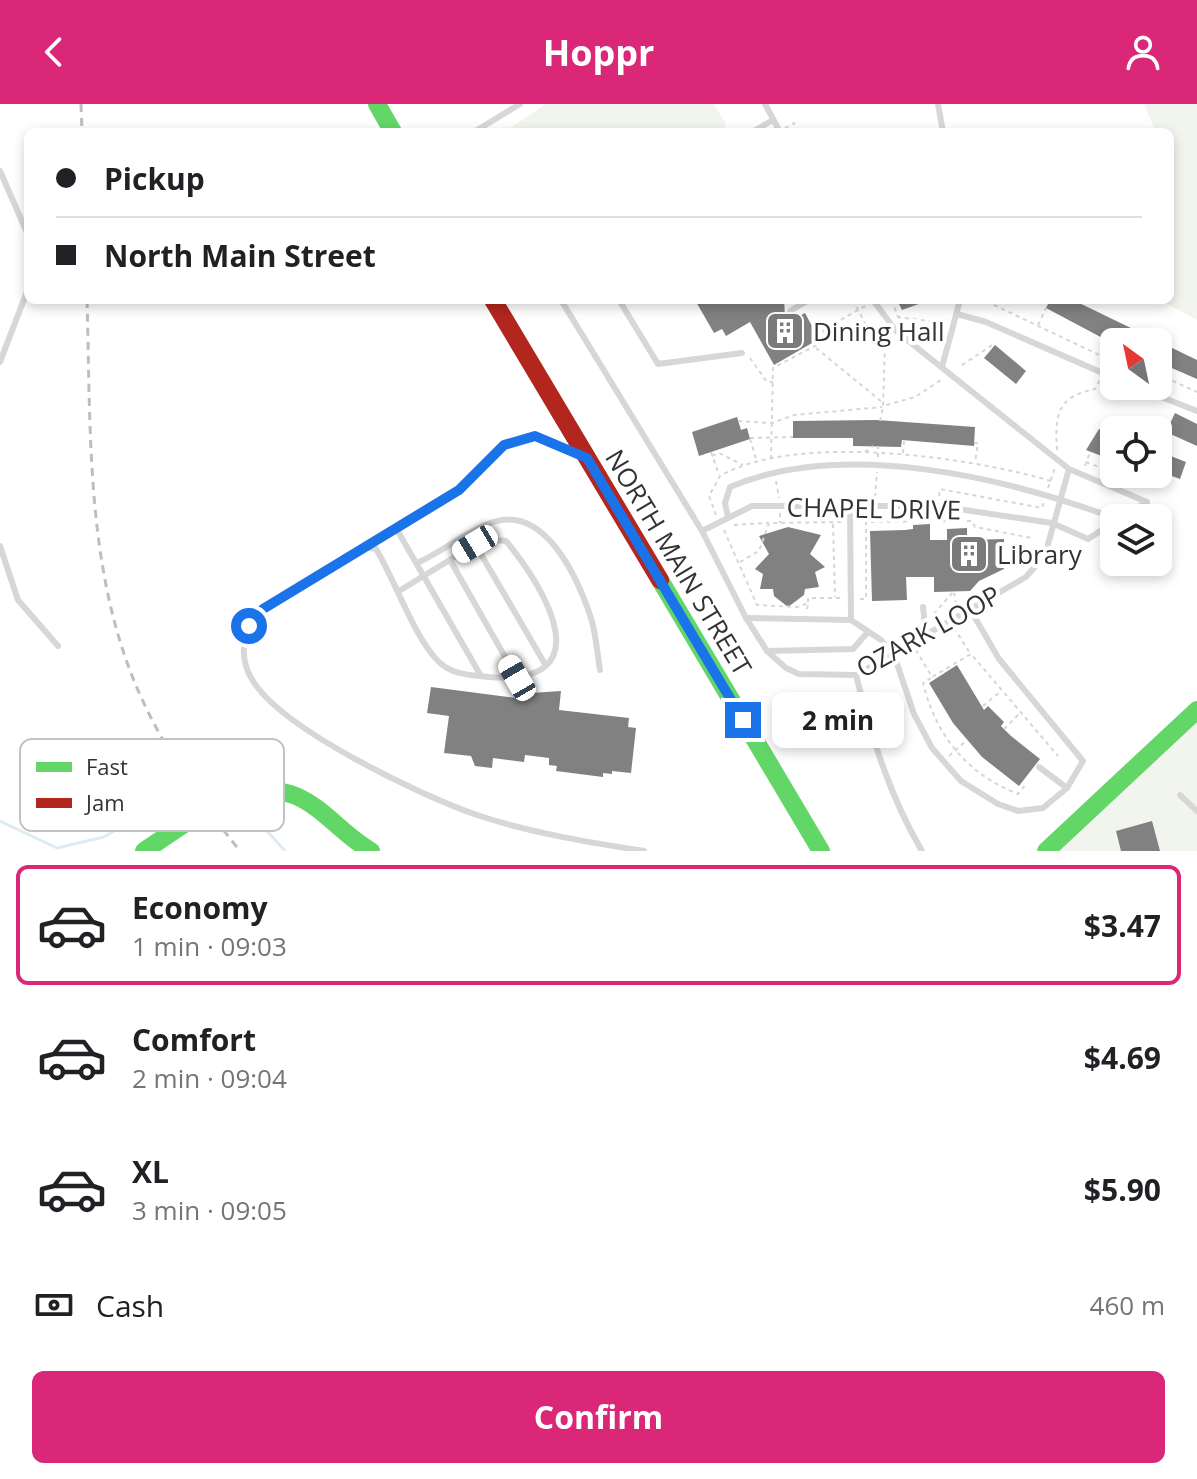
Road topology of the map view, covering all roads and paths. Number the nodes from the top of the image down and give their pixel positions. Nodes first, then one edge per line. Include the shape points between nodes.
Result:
1 (377, 104) edge
2 (520, 104) edge
3 (765, 104) edge
4 (938, 104) edge
5 (773, 120) junction
6 (391, 128) edge
7 (481, 128) edge
8 (759, 128) edge
9 (778, 128) edge
10 (942, 128) edge
11 (0, 171) edge
12 (24, 226) edge
13 (24, 299) edge
14 (495, 304) edge
15 (563, 304) edge
16 (621, 304) edge
17 (802, 304) edge
18 (855, 304) edge
19 (876, 304) edge
20 (895, 304) edge
21 (959, 304) edge
22 (994, 305) dead end
23 (1046, 308) dead end
24 (790, 311) dead end
25 (859, 311) junction
26 (957, 314) junction
27 (1038, 327) junction
28 (945, 331) dead end
29 (994, 344) dead end
30 (814, 347) junction
31 (742, 353) joint
32 (1100, 356) edge
33 (0, 362) edge
34 (962, 365) dead end
35 (942, 367) junction
36 (1100, 373) edge
37 (942, 379) dead end
38 (1100, 380) edge
39 (1172, 380) edge
40 (773, 382) junction
41 (1197, 392) edge
42 (1169, 400) edge
43 (883, 405) junction
44 (1197, 411) edge
45 (738, 421) dead end
46 (880, 421) dead end
47 (772, 423) junction
48 (772, 437) junction
49 (793, 437) dead end
50 (904, 440) dead end
51 (974, 443) dead end
52 (854, 446) dead end
53 (873, 446) dead end
54 (878, 446) dead end
55 (1057, 449) dead end
56 (854, 452) dead end
57 (1090, 452) dead end
58 (864, 453) dead end
59 (878, 453) junction
60 (903, 454) junction
61 (587, 458) junction
62 (757, 463) dead end
63 (975, 463) junction
64 (745, 466) dead end
65 (877, 467) junction
66 (1100, 467) edge
67 (1069, 469) junction
68 (774, 472) junction
69 (720, 476) dead end
70 (1046, 494) junction
71 (1060, 498) junction
72 (1143, 504) edge
73 (875, 505) junction
74 (779, 506) junction
75 (850, 506) junction
76 (938, 506) junction
77 (1100, 513) edge
78 (728, 517) junction
79 (850, 522) junction
80 (874, 522) junction
81 (769, 523) junction
82 (780, 523) junction
83 (833, 523) junction
84 (1052, 523) junction
85 (725, 526) dead end
86 (396, 528) junction
87 (1100, 530) edge
88 (702, 531) junction
89 (1032, 538) dead end
90 (475, 544) junction
91 (0, 546) edge
92 (365, 547) junction
93 (450, 560) junction
94 (417, 563) junction
95 (739, 563) dead end
96 (424, 575) junction
97 (399, 591) junction
98 (835, 598) junction
99 (849, 599) junction
100 (808, 603) junction
101 (757, 605) dead end
102 (923, 607) dead end
103 (970, 609) junction
104 (962, 613) junction
105 (934, 614) dead end
106 (746, 618) junction
107 (807, 619) junction
108 (851, 620) junction
109 (949, 620) junction
110 (867, 633) junction
111 (926, 634) junction
112 (911, 642) junction
113 (58, 646) dead end
114 (767, 651) junction
115 (893, 652) junction
116 (971, 654) junction
117 (545, 664) junction
118 (600, 670) dead end
119 (856, 675) junction
120 (481, 676) junction
121 (932, 677) junction
122 (517, 678) junction
123 (1002, 690) junction
124 (983, 706) dead end
125 (1197, 710) edge
126 (1021, 712) junction
127 (1004, 729) dead end
128 (967, 740) dead end
129 (955, 751) junction
130 (1058, 756) dead end
131 (943, 762) junction
132 (1039, 767) dead end
133 (1027, 783) dead end
134 (1067, 788) junction
135 (284, 793) edge
136 (1180, 795) dead end
137 (1197, 811) edge
138 (177, 831) edge
139 (144, 851) edge
140 (371, 851) edge
141 (644, 851) edge
142 (821, 851) edge
143 (922, 851) edge
144 (1046, 851) edge

1 - 6 main road
2 - 7 lane
3 - 5 lane
4 - 10 lane
5 - 8 lane
5 - 9 lane
11 - 12 lane
13 - 33 lane
14 - 61 main road, NORTH MAIN STREET
15 - 88 lane, OZARK LOOP
16 - 31 lane via 658,364
17 - 24 lane
18 - 25 path
19 - 35 lane via 896,331
20 - 28 path via 896,319 948,323
21 - 26 lane
22 - 27 path
23 - 27 path
25 - 30 path via 823,330 828,339
25 - 43 path via 885,346
26 - 35 lane
26 - 36 lane
27 - 32 path
29 - 34 path
30 - 40 path via 773,368
30 - 43 path
31 - 40 path via 755,360 767,382
35 - 67 lane
37 - 43 path via 915,397
38 - 55 path via 1095,389 1072,398 1059,413 1054,429
39 - 41 path
40 - 47 path
42 - 44 lane
43 - 46 path
43 - 47 path via 877,410 794,415
45 - 47 path
47 - 48 path
48 - 49 path
48 - 62 path via 750,439
48 - 68 path
50 - 60 path
51 - 63 path
52 - 56 path
53 - 58 path
54 - 59 path
57 - 66 path via 1086,462
59 - 60 path
59 - 65 path
60 - 63 path
61 - 86 lane via 544,438 515,440 459,490
61 - 142 main road, NORTH MAIN STREET
63 - 70 path via 1053,482
64 - 69 path via 711,454
65 - 68 lane
65 - 70 lane via 997,481
65 - 73 path
67 - 71 lane, OZARK LOOP
67 - 72 lane via 1147,502
68 - 74 path
68 - 78 lane via 730,487
70 - 71 lane
70 - 76 path via 1042,508 940,489
71 - 77 lane
71 - 84 lane, OZARK LOOP
73 - 75 lane, CHAPEL DRIVE
73 - 76 lane, CHAPEL DRIVE
73 - 80 path
74 - 75 lane, CHAPEL DRIVE
74 - 78 lane, CHAPEL DRIVE via 752,506
74 - 82 path
75 - 79 lane
76 - 84 lane, CHAPEL DRIVE
78 - 88 lane, CHAPEL DRIVE
79 - 83 path
79 - 99 lane
80 - 89 path via 972,521 975,527
80 - 99 path via 866,522 866,599
81 - 82 path
81 - 85 path
81 - 95 path via 759,551
82 - 83 path
83 - 98 path
84 - 87 lane, CHAPEL DRIVE via 1088,539
84 - 103 lane, OZARK LOOP via 1039,565
86 - 92 lane
86 - 94 lane
88 - 106 lane, OZARK LOOP
90 - 93 lane
90 - 117 lane
90 - 117 lane via 495,537 506,541 550,610 558,636
91 - 113 lane via 18,600
92 - 97 lane via 376,549
92 - 141 lane via 256,616 243,653 255,685 315,734 425,795 528,830
93 - 96 lane
93 - 122 lane
94 - 96 lane
94 - 118 lane via 494,521 511,519 542,531 584,599
96 - 97 lane
96 - 120 lane
97 - 120 lane via 439,662 456,672
98 - 99 path
98 - 100 path via 808,598
99 - 108 lane
100 - 101 path
100 - 107 path
102 - 111 lane
103 - 104 lane, OZARK LOOP
103 - 134 lane via 999,659 1083,761
104 - 105 path via 953,602 954,591
104 - 109 lane, OZARK LOOP
106 - 107 lane
106 - 114 lane, OZARK LOOP
107 - 108 lane
108 - 110 lane
109 - 111 lane, OZARK LOOP
109 - 116 path
110 - 114 lane via 853,649
110 - 115 lane
111 - 112 lane, OZARK LOOP
112 - 115 lane, OZARK LOOP
112 - 121 path
114 - 119 lane, OZARK LOOP via 799,674
115 - 119 lane, OZARK LOOP
115 - 131 lane via 921,731
116 - 121 path
116 - 123 path
117 - 122 lane via 536,673
119 - 143 lane via 884,775
120 - 122 lane
121 - 129 path via 923,683 927,703
123 - 124 path
123 - 126 path
125 - 144 main road
126 - 127 path
126 - 130 path
128 - 129 path
129 - 131 path
129 - 133 path via 1003,788 1018,794
131 - 134 lane via 982,796 1018,811 1043,808
132 - 134 lane
135 - 140 main road via 294,795
136 - 137 lane
138 - 139 main road

